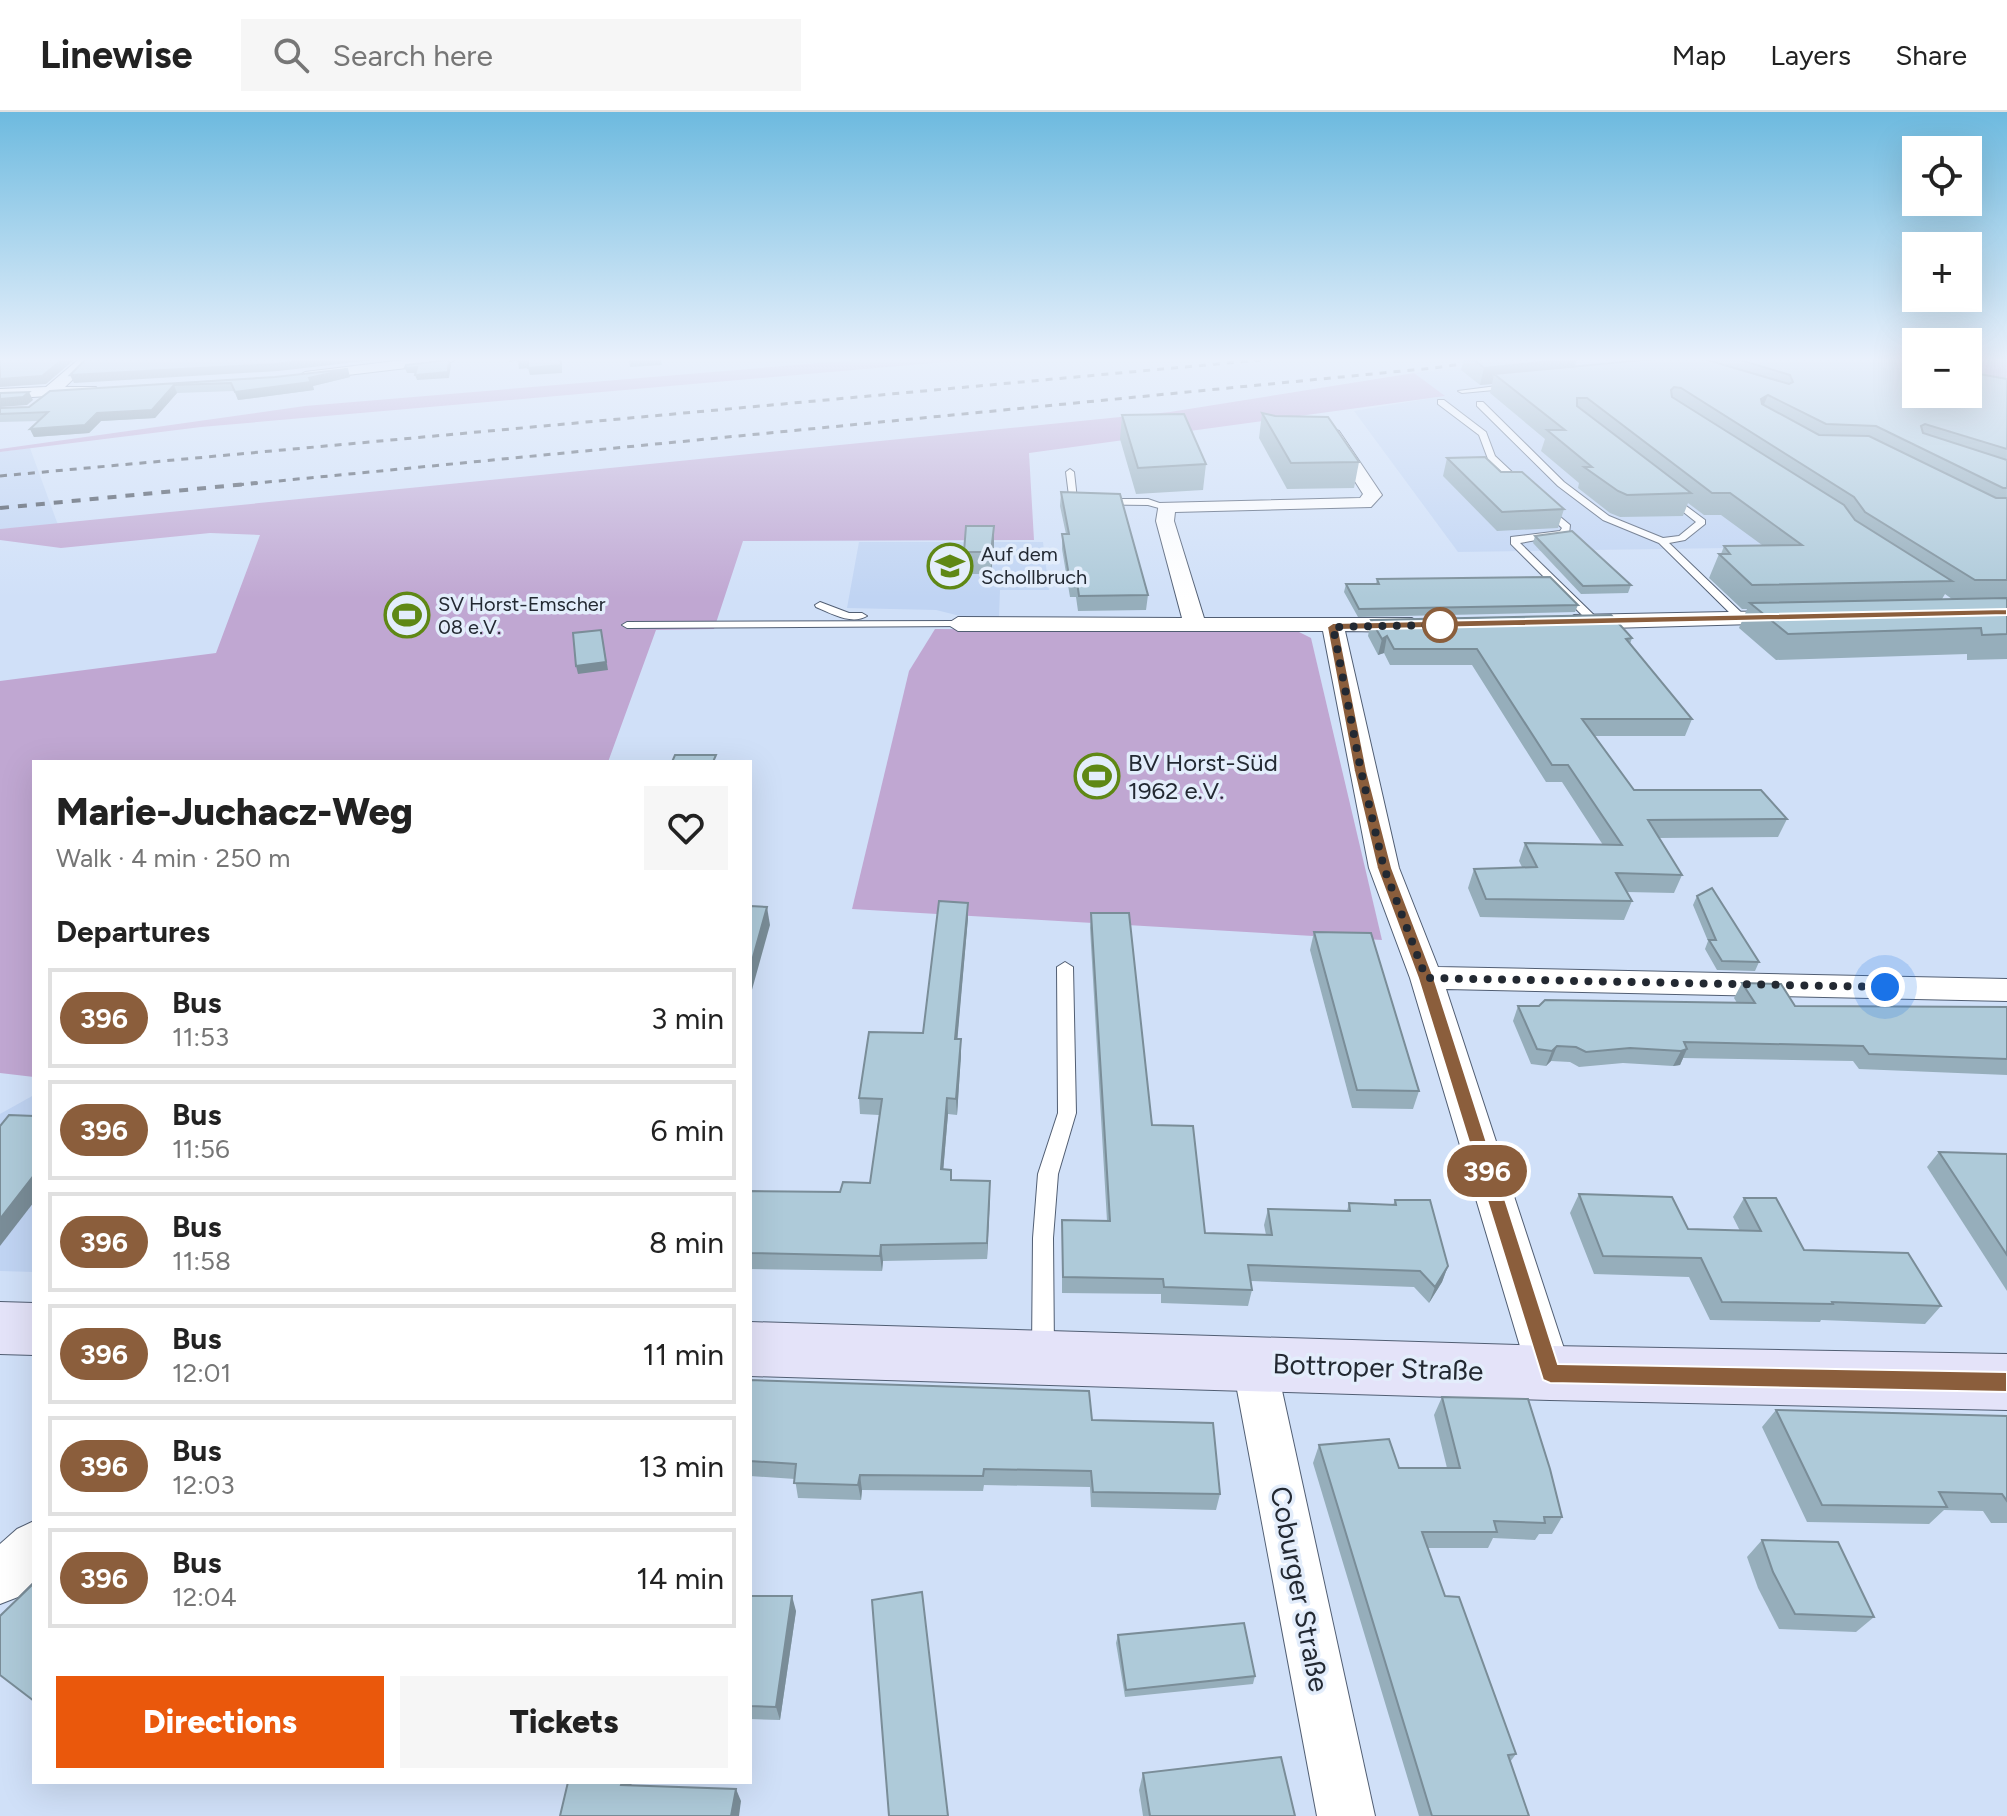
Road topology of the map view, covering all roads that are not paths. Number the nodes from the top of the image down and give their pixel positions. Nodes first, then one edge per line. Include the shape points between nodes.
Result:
1 (1335, 439) edge
2 (1485, 439) edge
3 (1515, 439) edge
4 (1070, 472) dead end
5 (1656, 486) edge
6 (1166, 507) junction
7 (1662, 541) junction
8 (820, 605) dead end
9 (1806, 618) edge
10 (1742, 619) junction
11 (1594, 621) junction
12 (1547, 622) edge
13 (958, 624) junction
14 (627, 625) dead end
15 (1438, 625) edge
16 (1195, 626) junction
17 (1333, 627) junction
18 (1065, 967) dead end
19 (1426, 978) junction
20 (2007, 990) edge
21 (0, 1328) edge
22 (32, 1329) edge
23 (752, 1349) edge
24 (1043, 1357) junction
25 (1254, 1363) junction
26 (1550, 1373) junction
27 (2007, 1382) edge
28 (32, 1548) edge
29 (0, 1579) edge
30 (1346, 1816) edge

1 - 6 street via 1373,495 1365,503
2 - 11 lane via 1491,457 1567,527 1564,534 1514,539 1516,544
3 - 7 lane via 1606,518
4 - 6 lane via 1073,502 1148,502
5 - 7 lane via 1702,522 1682,538
6 - 16 street via 1165,521
7 - 10 lane
8 - 13 lane via 848,616 934,616
9 - 10 street
10 - 11 street
11 - 12 street
13 - 14 lane
13 - 16 street
15 - 17 street
16 - 17 street
17 - 19 street via 1384,868
18 - 24 lane via 1067,1113 1048,1174
19 - 20 street
19 - 26 street
21 - 22 main road
23 - 24 main road, Bottroper Straße
24 - 25 main road, Bottroper Straße
25 - 26 main road, Bottroper Straße
25 - 30 street, Coburger Straße
26 - 27 main road, Bottroper Straße
28 - 29 street

